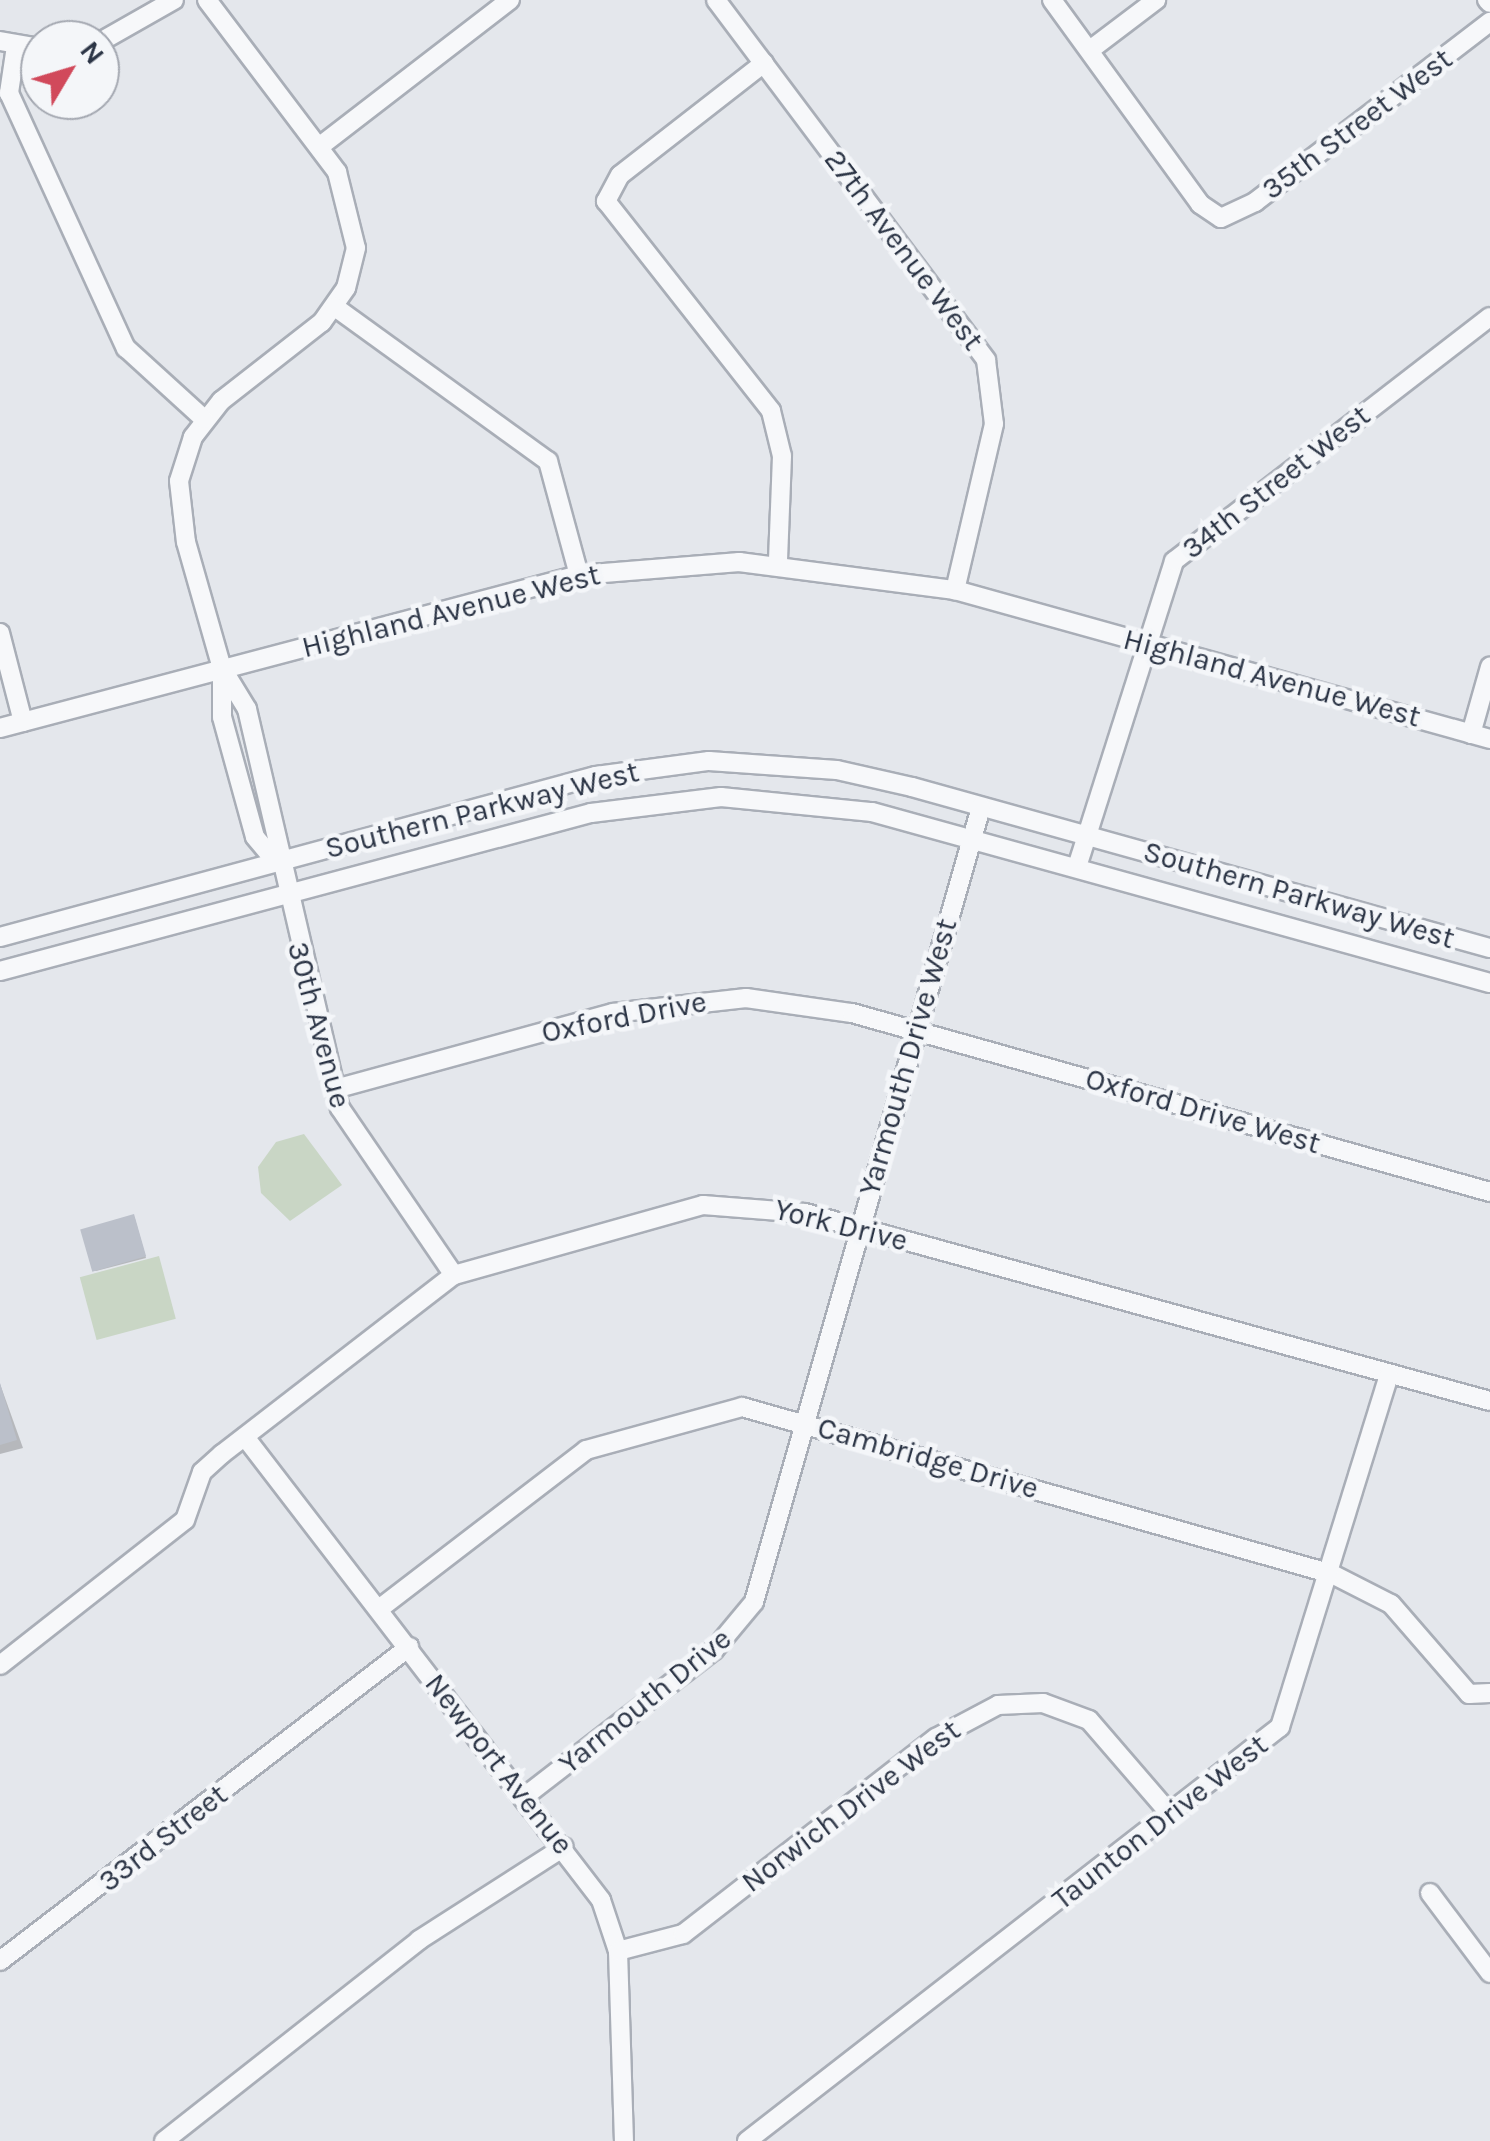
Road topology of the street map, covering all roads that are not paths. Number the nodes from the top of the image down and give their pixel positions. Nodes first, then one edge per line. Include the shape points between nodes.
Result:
1 (174, 0) edge
2 (207, 0) edge
3 (510, 0) edge
4 (716, 0) edge
5 (1052, 0) edge
6 (1156, 0) edge
7 (1490, 22) edge
8 (120, 31) edge
9 (8, 44) edge
10 (1090, 50) junction
11 (764, 63) junction
12 (318, 147) junction
13 (335, 307) junction
14 (1490, 317) edge
15 (204, 419) junction
16 (778, 562) junction
17 (579, 575) junction
18 (955, 590) junction
19 (0, 633) edge
20 (1142, 643) junction
21 (1490, 667) edge
22 (222, 668) junction
23 (23, 722) junction
24 (0, 728) edge
25 (1471, 734) junction
26 (1490, 739) edge
27 (980, 807) junction
28 (1088, 836) junction
29 (970, 837) junction
30 (276, 862) junction
31 (1077, 867) junction
32 (284, 894) junction
33 (0, 938) edge
34 (1490, 948) edge
35 (0, 971) edge
36 (1490, 983) edge
37 (916, 1031) junction
38 (335, 1089) junction
39 (1490, 1192) edge
40 (860, 1229) junction
41 (454, 1275) junction
42 (1388, 1376) junction
43 (1490, 1402) edge
44 (806, 1423) junction
45 (245, 1436) junction
46 (1332, 1574) junction
47 (379, 1609) junction
48 (409, 1647) junction
49 (0, 1665) edge
50 (1485, 1694) edge
51 (524, 1796) junction
52 (1171, 1814) junction
53 (564, 1847) junction
54 (1430, 1894) dead end
55 (618, 1950) junction
56 (0, 1961) edge
57 (1490, 1973) edge
58 (164, 2141) edge
59 (624, 2141) edge
60 (747, 2141) edge

1 - 8 street
2 - 12 street
3 - 12 street
4 - 11 street, 27th Avenue West
5 - 10 street
6 - 10 street
7 - 10 street, 35th Street West via 1255,202 1221,218 1200,204
9 - 15 street via 9,93 126,348
11 - 16 street via 620,176 606,201 771,411 782,456
11 - 18 street, 27th Avenue West via 986,360 994,424
12 - 13 street via 354,220 353,266
13 - 15 street
13 - 17 street via 548,461
14 - 20 street, 34th Street West via 1186,548 1163,580
15 - 22 street, 30th Avenue via 184,458 180,510
16 - 17 street, Highland Avenue West
16 - 18 street, Highland Avenue West
17 - 22 street, Highland Avenue West
18 - 20 street, Highland Avenue West
19 - 23 street
20 - 25 street, Highland Avenue West
20 - 28 street, 34th Street West
21 - 25 street
22 - 23 street, Highland Avenue West
22 - 30 street, 30th Avenue via 222,717 254,837
23 - 24 street, Highland Avenue West
25 - 26 street, Highland Avenue West
27 - 28 street, Southern Parkway West
27 - 29 street, Yarmouth Drive West
27 - 30 street, Southern Parkway West via 837,770 685,762 596,776
28 - 31 street, 34th Street West
28 - 34 street, Southern Parkway West
29 - 31 street, Southern Parkway West
29 - 32 street, Southern Parkway West via 816,803 689,798 622,806
29 - 37 street, Yarmouth Drive West
30 - 32 street, 30th Avenue
30 - 33 street, Southern Parkway West
31 - 36 street, Southern Parkway West
32 - 35 street, Southern Parkway West
32 - 38 street, 30th Avenue
37 - 38 street, Oxford Drive via 796,1002 693,999
37 - 39 street, Oxford Drive West
37 - 40 street, Yarmouth Drive West
38 - 41 street, 30th Avenue via 362,1150
40 - 41 street, York Drive via 774,1205 704,1205
40 - 42 street, York Drive
40 - 44 street, Yarmouth Drive West
41 - 45 street, York Drive
42 - 43 street, York Drive
42 - 46 street, Taunton Drive West
44 - 46 street, Cambridge Drive
44 - 47 street, Cambridge Drive via 732,1408 604,1441
44 - 51 street, Yarmouth Drive via 744,1622
45 - 47 street, Newport Avenue
45 - 49 street, York Drive via 202,1472 185,1520
46 - 50 street, Cambridge Drive via 1391,1604 1456,1682
46 - 52 street, Taunton Drive West via 1280,1727
47 - 48 street, Newport Avenue
48 - 51 street, Newport Avenue
48 - 56 street, 33rd Street
51 - 53 street, Newport Avenue
52 - 55 street, Norwich Drive West via 1089,1720 1043,1703 998,1705 936,1738 683,1934
52 - 60 street, Taunton Drive West
53 - 55 street, Newport Avenue via 601,1900
53 - 58 street via 419,1940
54 - 57 street
55 - 59 street, Newport Avenue

